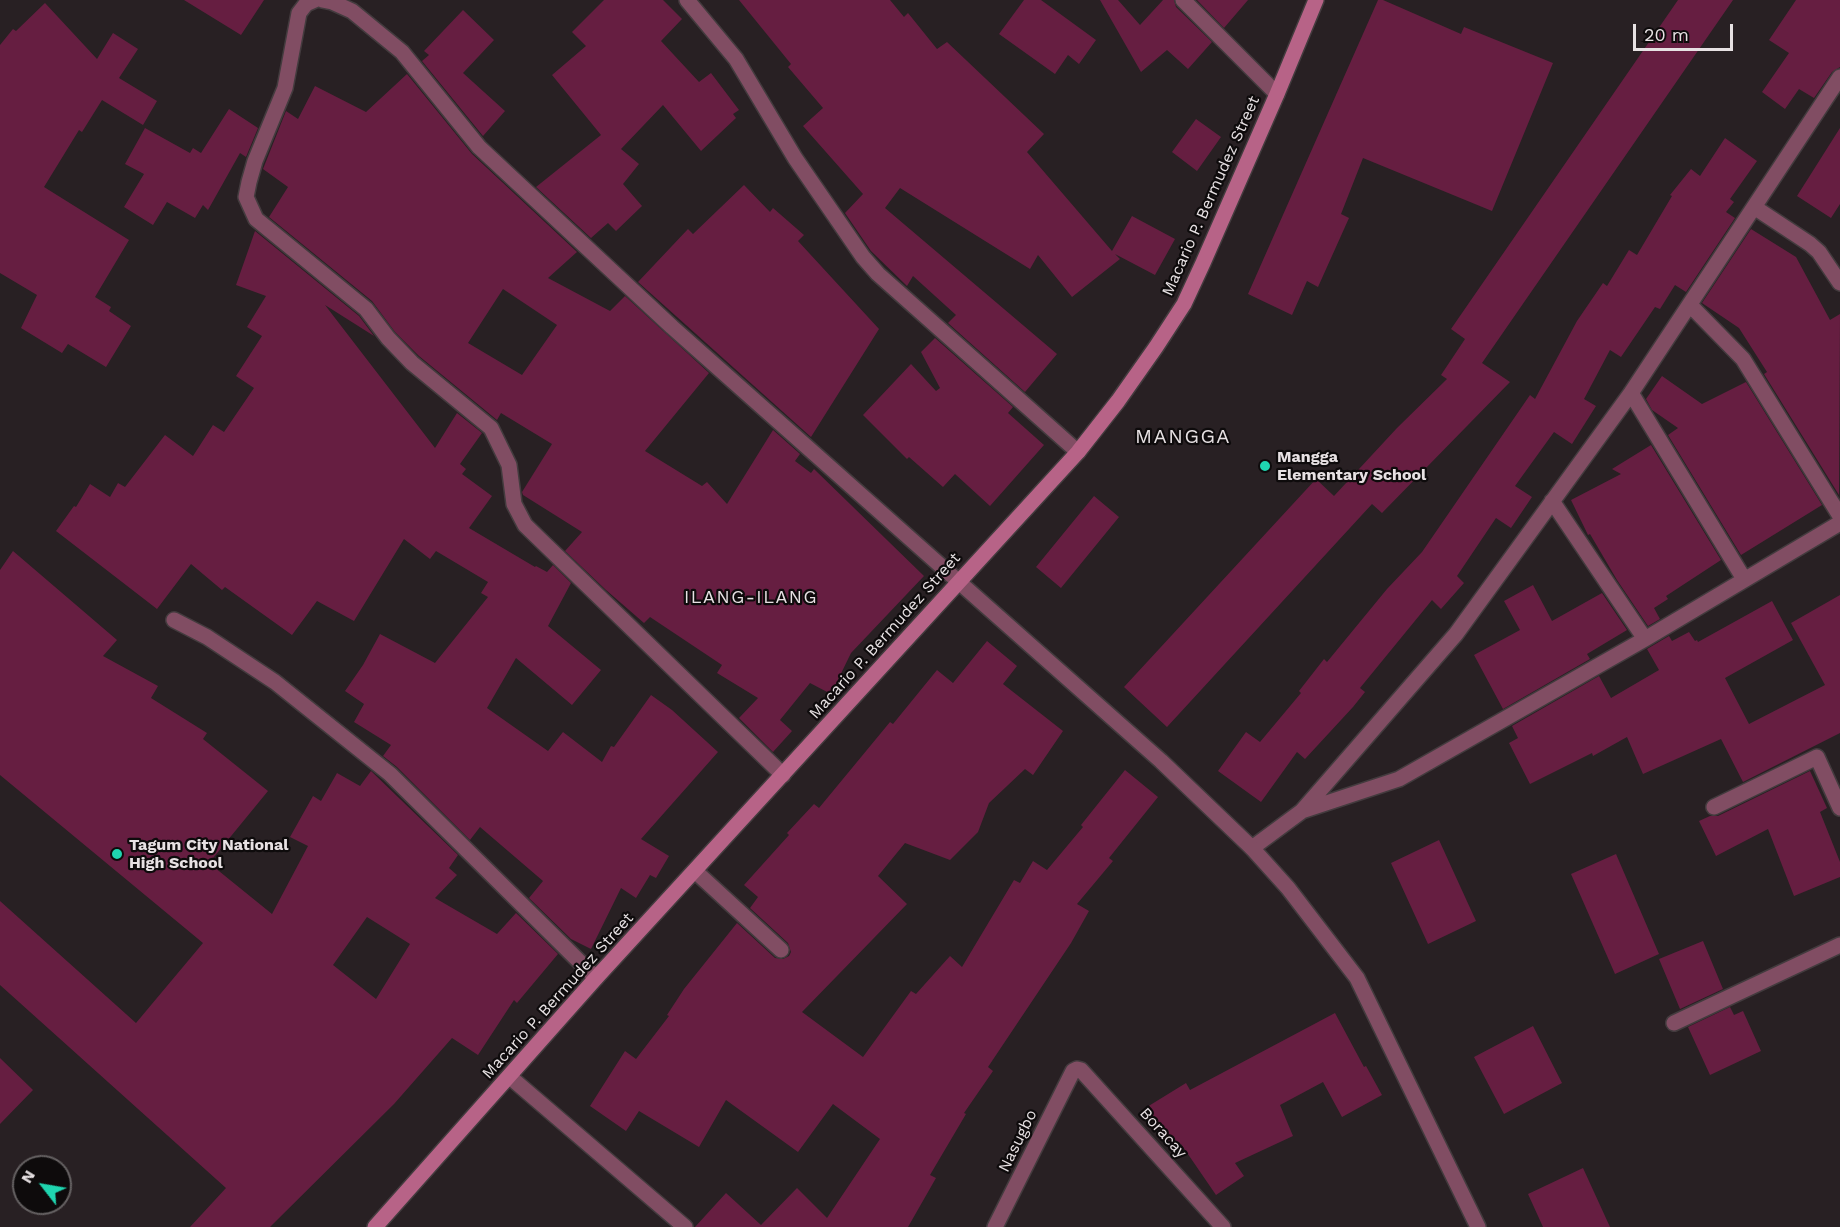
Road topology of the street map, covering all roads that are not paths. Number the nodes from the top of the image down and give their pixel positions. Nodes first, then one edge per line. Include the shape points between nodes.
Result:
1 (315, 0) edge
2 (322, 0) edge
3 (687, 0) edge
4 (1183, 0) edge
5 (1316, 0) edge
6 (1840, 77) edge
7 (1277, 94) junction
8 (1754, 207) junction
9 (1840, 283) edge
10 (1690, 305) junction
11 (1631, 393) junction
12 (1078, 452) junction
13 (1552, 501) junction
14 (1840, 516) edge
15 (1840, 523) edge
16 (1744, 579) junction
17 (959, 582) junction
18 (174, 620) dead end
19 (1645, 639) junction
20 (783, 776) junction
21 (1714, 807) dead end
22 (1840, 808) edge
23 (1302, 811) junction
24 (1252, 848) junction
25 (695, 871) junction
26 (1840, 945) edge
27 (781, 950) dead end
28 (596, 978) junction
29 (1674, 1023) dead end
30 (1073, 1071) joint
31 (510, 1077) junction
32 (999, 1225) edge
33 (375, 1227) edge
34 (685, 1227) edge
35 (1223, 1227) edge
36 (1478, 1227) edge

1 - 20 street via 299,13 285,88 249,182 246,196 256,219 366,309 412,363 491,428 509,465 514,504 525,525
2 - 17 street via 352,11 402,52 479,147 672,327
3 - 12 street via 736,59 795,158 863,257
4 - 7 street
5 - 7 main road, Macario P. Bermudez Street
6 - 8 street
7 - 12 main road, Macario P. Bermudez Street via 1184,304
8 - 9 street via 1810,244
8 - 10 street
10 - 11 street
10 - 14 street via 1743,359
11 - 13 street
11 - 16 street
12 - 17 main road, Macario P. Bermudez Street
13 - 19 street
13 - 23 street via 1456,634
15 - 16 street
16 - 19 street
17 - 20 main road, Macario P. Bermudez Street
17 - 24 street via 1161,761
18 - 28 street via 275,682 390,774
19 - 23 street via 1400,779
20 - 25 main road, Macario P. Bermudez Street
21 - 22 street via 1817,756
23 - 24 street
24 - 36 street via 1357,978
25 - 27 street
25 - 28 main road, Macario P. Bermudez Street
26 - 29 street
28 - 31 main road, Macario P. Bermudez Street
30 - 32 street, Nasugbo
30 - 35 street, Boracay via 1081,1070
31 - 33 main road, Macario P. Bermudez Street
31 - 34 street

